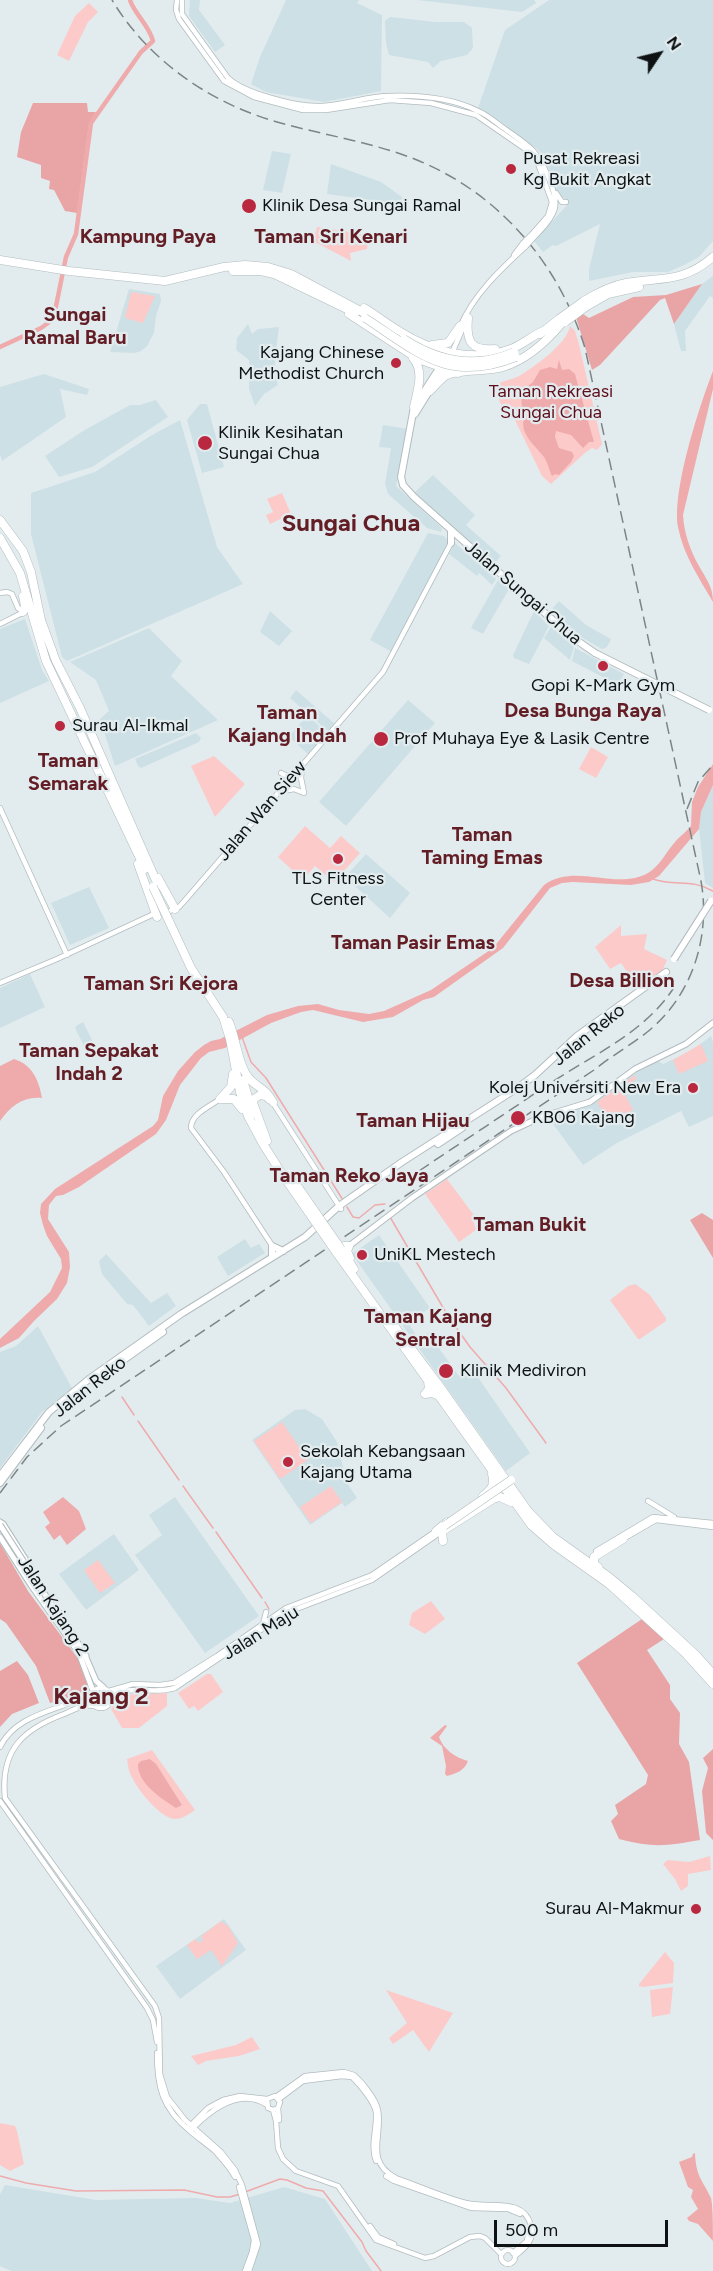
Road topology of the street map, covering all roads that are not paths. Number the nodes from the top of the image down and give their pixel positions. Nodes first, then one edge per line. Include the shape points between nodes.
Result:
1 (177, 0) edge
2 (182, 0) edge
3 (315, 99) dead end
4 (322, 106) junction
5 (312, 109) junction
6 (554, 191) junction
7 (566, 202) dead end
8 (553, 209) junction
9 (713, 256) edge
10 (0, 263) edge
11 (713, 263) edge
12 (135, 280) junction
13 (321, 297) junction
14 (334, 297) junction
15 (585, 304) junction
16 (472, 307) junction
17 (367, 316) junction
18 (468, 318) junction
19 (562, 322) junction
20 (460, 326) junction
21 (543, 331) junction
22 (534, 335) junction
23 (431, 346) junction
24 (405, 351) junction
25 (450, 353) junction
26 (515, 354) junction
27 (462, 356) junction
28 (430, 364) junction
29 (442, 368) junction
30 (458, 373) junction
31 (430, 391) junction
32 (414, 407) junction
33 (412, 423) junction
34 (0, 520) edge
35 (451, 537) junction
36 (0, 538) edge
37 (24, 584) junction
38 (0, 593) edge
39 (24, 612) junction
40 (0, 625) edge
41 (38, 632) junction
42 (711, 711) edge
43 (302, 764) junction
44 (294, 773) junction
45 (285, 785) junction
46 (277, 793) junction
47 (0, 808) edge
48 (131, 832) junction
49 (148, 895) junction
50 (713, 899) edge
51 (175, 904) junction
52 (155, 916) junction
53 (63, 944) junction
54 (75, 950) junction
55 (67, 954) junction
56 (56, 958) junction
57 (0, 983) edge
58 (713, 1025) edge
59 (236, 1055) junction
60 (220, 1100) junction
61 (273, 1102) junction
62 (252, 1126) junction
63 (267, 1141) junction
64 (287, 1175) junction
65 (340, 1208) junction
66 (272, 1246) junction
67 (344, 1248) junction
68 (278, 1254) junction
69 (195, 1306) junction
70 (458, 1411) junction
71 (26, 1440) junction
72 (489, 1467) junction
73 (0, 1476) edge
74 (512, 1481) junction
75 (0, 1483) edge
76 (648, 1501) dead end
77 (654, 1505) dead end
78 (517, 1507) junction
79 (678, 1519) junction
80 (645, 1520) junction
81 (0, 1524) edge
82 (713, 1525) edge
83 (0, 1531) edge
84 (440, 1532) junction
85 (0, 1537) edge
86 (621, 1537) junction
87 (564, 1546) junction
88 (20, 1550) junction
89 (596, 1551) dead end
90 (408, 1552) junction
91 (13, 1555) junction
92 (395, 1561) junction
93 (609, 1577) junction
94 (51, 1608) junction
95 (280, 1615) junction
96 (265, 1625) junction
97 (83, 1656) junction
98 (713, 1674) edge
99 (713, 1684) edge
100 (103, 1687) junction
101 (92, 1692) junction
102 (110, 1693) junction
103 (94, 1706) junction
104 (0, 1747) edge
105 (0, 1802) edge
106 (355, 2068) dead end
107 (357, 2077) junction
108 (278, 2097) junction
109 (267, 2099) junction
110 (267, 2105) junction
111 (275, 2109) junction
112 (185, 2120) junction
113 (197, 2121) junction
114 (191, 2129) junction
115 (199, 2133) junction
116 (241, 2186) junction
117 (245, 2200) junction
118 (251, 2214) junction
119 (502, 2253) junction
120 (514, 2254) junction
121 (506, 2264) junction
122 (247, 2271) edge
123 (504, 2271) edge

1 - 5 street via 179,19 225,81 254,97
2 - 5 street via 182,14 231,81 256,94
3 - 4 street
4 - 5 street
4 - 6 street via 408,96 435,98 477,110 538,154
5 - 8 street via 390,100 431,103 476,115 534,157
6 - 7 street
6 - 8 street
8 - 16 street, bridge
9 - 15 highway via 679,277 604,289
10 - 12 highway
11 - 15 highway via 676,282 618,290
12 - 13 highway via 173,284 220,273 261,271
12 - 14 highway via 165,281 224,267 258,265 291,274
13 - 17 highway
13 - 24 highway
14 - 17 highway
14 - 23 highway via 358,305
15 - 19 highway, bridge
16 - 18 street
16 - 20 street
17 - 26 highway, bridge via 421,356 441,363 473,367 495,364
18 - 22 highway via 468,339 482,349 507,347
18 - 25 street
19 - 21 highway
19 - 26 highway
19 - 30 highway via 516,362 488,371
20 - 23 highway via 448,343
20 - 25 street
21 - 22 highway
21 - 26 highway
22 - 27 highway via 501,352
23 - 25 highway
23 - 28 highway via 439,359
24 - 28 highway
24 - 32 highway via 420,369
25 - 27 highway
25 - 29 main road
27 - 30 highway via 451,363
28 - 29 highway
29 - 30 highway
29 - 31 main road
29 - 32 main road
30 - 31 highway via 445,376
31 - 33 main road
32 - 33 main road
33 - 35 main road via 402,483
34 - 48 highway via 22,551 31,572 48,640
35 - 42 main road, Jalan Sungai Chua, bridge via 463,541 572,637
35 - 43 street, Jalan Wan Siew via 386,668
36 - 37 highway
37 - 39 highway
37 - 41 highway
38 - 39 street via 12,594
39 - 40 street
39 - 40 street
39 - 41 highway
41 - 48 highway via 46,661
43 - 44 street, Jalan Wan Siew
43 - 46 street via 304,793 294,789
44 - 45 street, Jalan Wan Siew
44 - 45 street via 281,773
45 - 46 street, Jalan Wan Siew
46 - 51 street, Jalan Wan Siew
47 - 53 street
48 - 49 highway
48 - 51 highway via 140,839
48 - 59 highway, bridge via 186,958 223,1017
49 - 51 highway via 158,907
49 - 52 highway
50 - 65 main road, Jalan Reko, bridge via 659,981 579,1039 520,1090
51 - 52 street, Jalan Wan Siew
52 - 54 street, Jalan Wan Siew
53 - 54 street
53 - 55 street
53 - 56 street
54 - 55 street, Jalan Wan Siew
55 - 56 street, Jalan Wan Siew
56 - 57 street, Jalan Wan Siew
58 - 67 main road via 686,1044 635,1069 590,1102 541,1117 509,1133
59 - 60 highway via 232,1084
59 - 61 highway via 252,1082 266,1090
59 - 62 highway via 240,1092
59 - 63 highway via 251,1112
60 - 62 highway via 237,1101
60 - 66 street via 195,1116 191,1128
61 - 63 highway via 262,1095 256,1096 253,1103
61 - 65 street
62 - 64 highway
63 - 64 highway
64 - 67 highway, bridge
64 - 67 highway, bridge
65 - 68 main road, Jalan Reko
66 - 68 main road
66 - 68 main road
67 - 70 highway via 358,1275
67 - 72 highway via 428,1381 425,1394 438,1396
68 - 69 main road, Jalan Reko
69 - 71 main road, Jalan Reko via 88,1384
69 - 71 main road, Jalan Reko via 150,1333 53,1408
70 - 74 highway
70 - 87 highway via 528,1510
71 - 73 main road, Jalan Reko
71 - 75 main road, Jalan Reko
72 - 78 highway
72 - 84 highway via 493,1487
74 - 84 highway, bridge
74 - 87 highway
76 - 79 street
77 - 80 street
78 - 84 highway via 497,1497
78 - 99 highway via 540,1533 609,1584
79 - 80 street via 656,1516
79 - 82 street
80 - 86 street
81 - 88 main road
81 - 94 main road, Jalan Kajang 2, bridge
82 - 86 street via 656,1520
83 - 94 main road, Jalan Kajang 2, bridge
84 - 90 street, Jalan Maju
85 - 91 main road
86 - 89 street
86 - 93 highway via 594,1558 594,1564
87 - 93 highway
88 - 91 main road via 14,1549
88 - 97 main road
90 - 92 street, Jalan Maju
90 - 92 street via 399,1551
91 - 97 main road
92 - 95 street, Jalan Maju via 372,1575 293,1605
92 - 95 street, Jalan Maju via 372,1580
93 - 98 highway
94 - 97 main road, Jalan Kajang 2
95 - 96 street, Jalan Maju
95 - 96 street, Jalan Maju
95 - 96 street via 267,1613
96 - 102 street, Jalan Maju via 174,1688
97 - 100 main road, Jalan Kajang 2
97 - 101 main road, Jalan Kajang 2
100 - 101 street
100 - 102 street
101 - 103 street
101 - 104 street via 20,1725
102 - 103 street via 107,1706
103 - 112 street via 40,1722 24,1732 6,1756 5,1798 155,2006 163,2086
105 - 114 street via 150,2014 157,2037 159,2088 170,2110
106 - 107 street
107 - 108 street via 344,2072 305,2076
107 - 120 street via 378,2110 377,2153 386,2171 470,2204 516,2208 527,2217 532,2230 528,2244
108 - 109 street
108 - 111 street via 280,2105
108 - 120 street via 303,2081 352,2077 374,2106 373,2148 382,2171 394,2181 460,2205 517,2212 528,2222 529,2233 527,2241
109 - 110 street
109 - 113 street via 250,2096 223,2100 208,2108
110 - 111 street
110 - 113 street via 256,2100 233,2101 214,2108
111 - 119 street via 280,2146 287,2161 295,2168 341,2185 378,2237 428,2255 479,2232 488,2236
112 - 113 street
112 - 114 street
113 - 114 street
113 - 115 street
114 - 115 street
114 - 116 street via 225,2162
115 - 116 street via 236,2170
116 - 117 street
117 - 118 street
117 - 118 street via 254,2204
117 - 122 street via 254,2240
118 - 122 street via 258,2244
119 - 120 street via 509,2250
119 - 121 street
120 - 121 street via 513,2262
121 - 123 street

